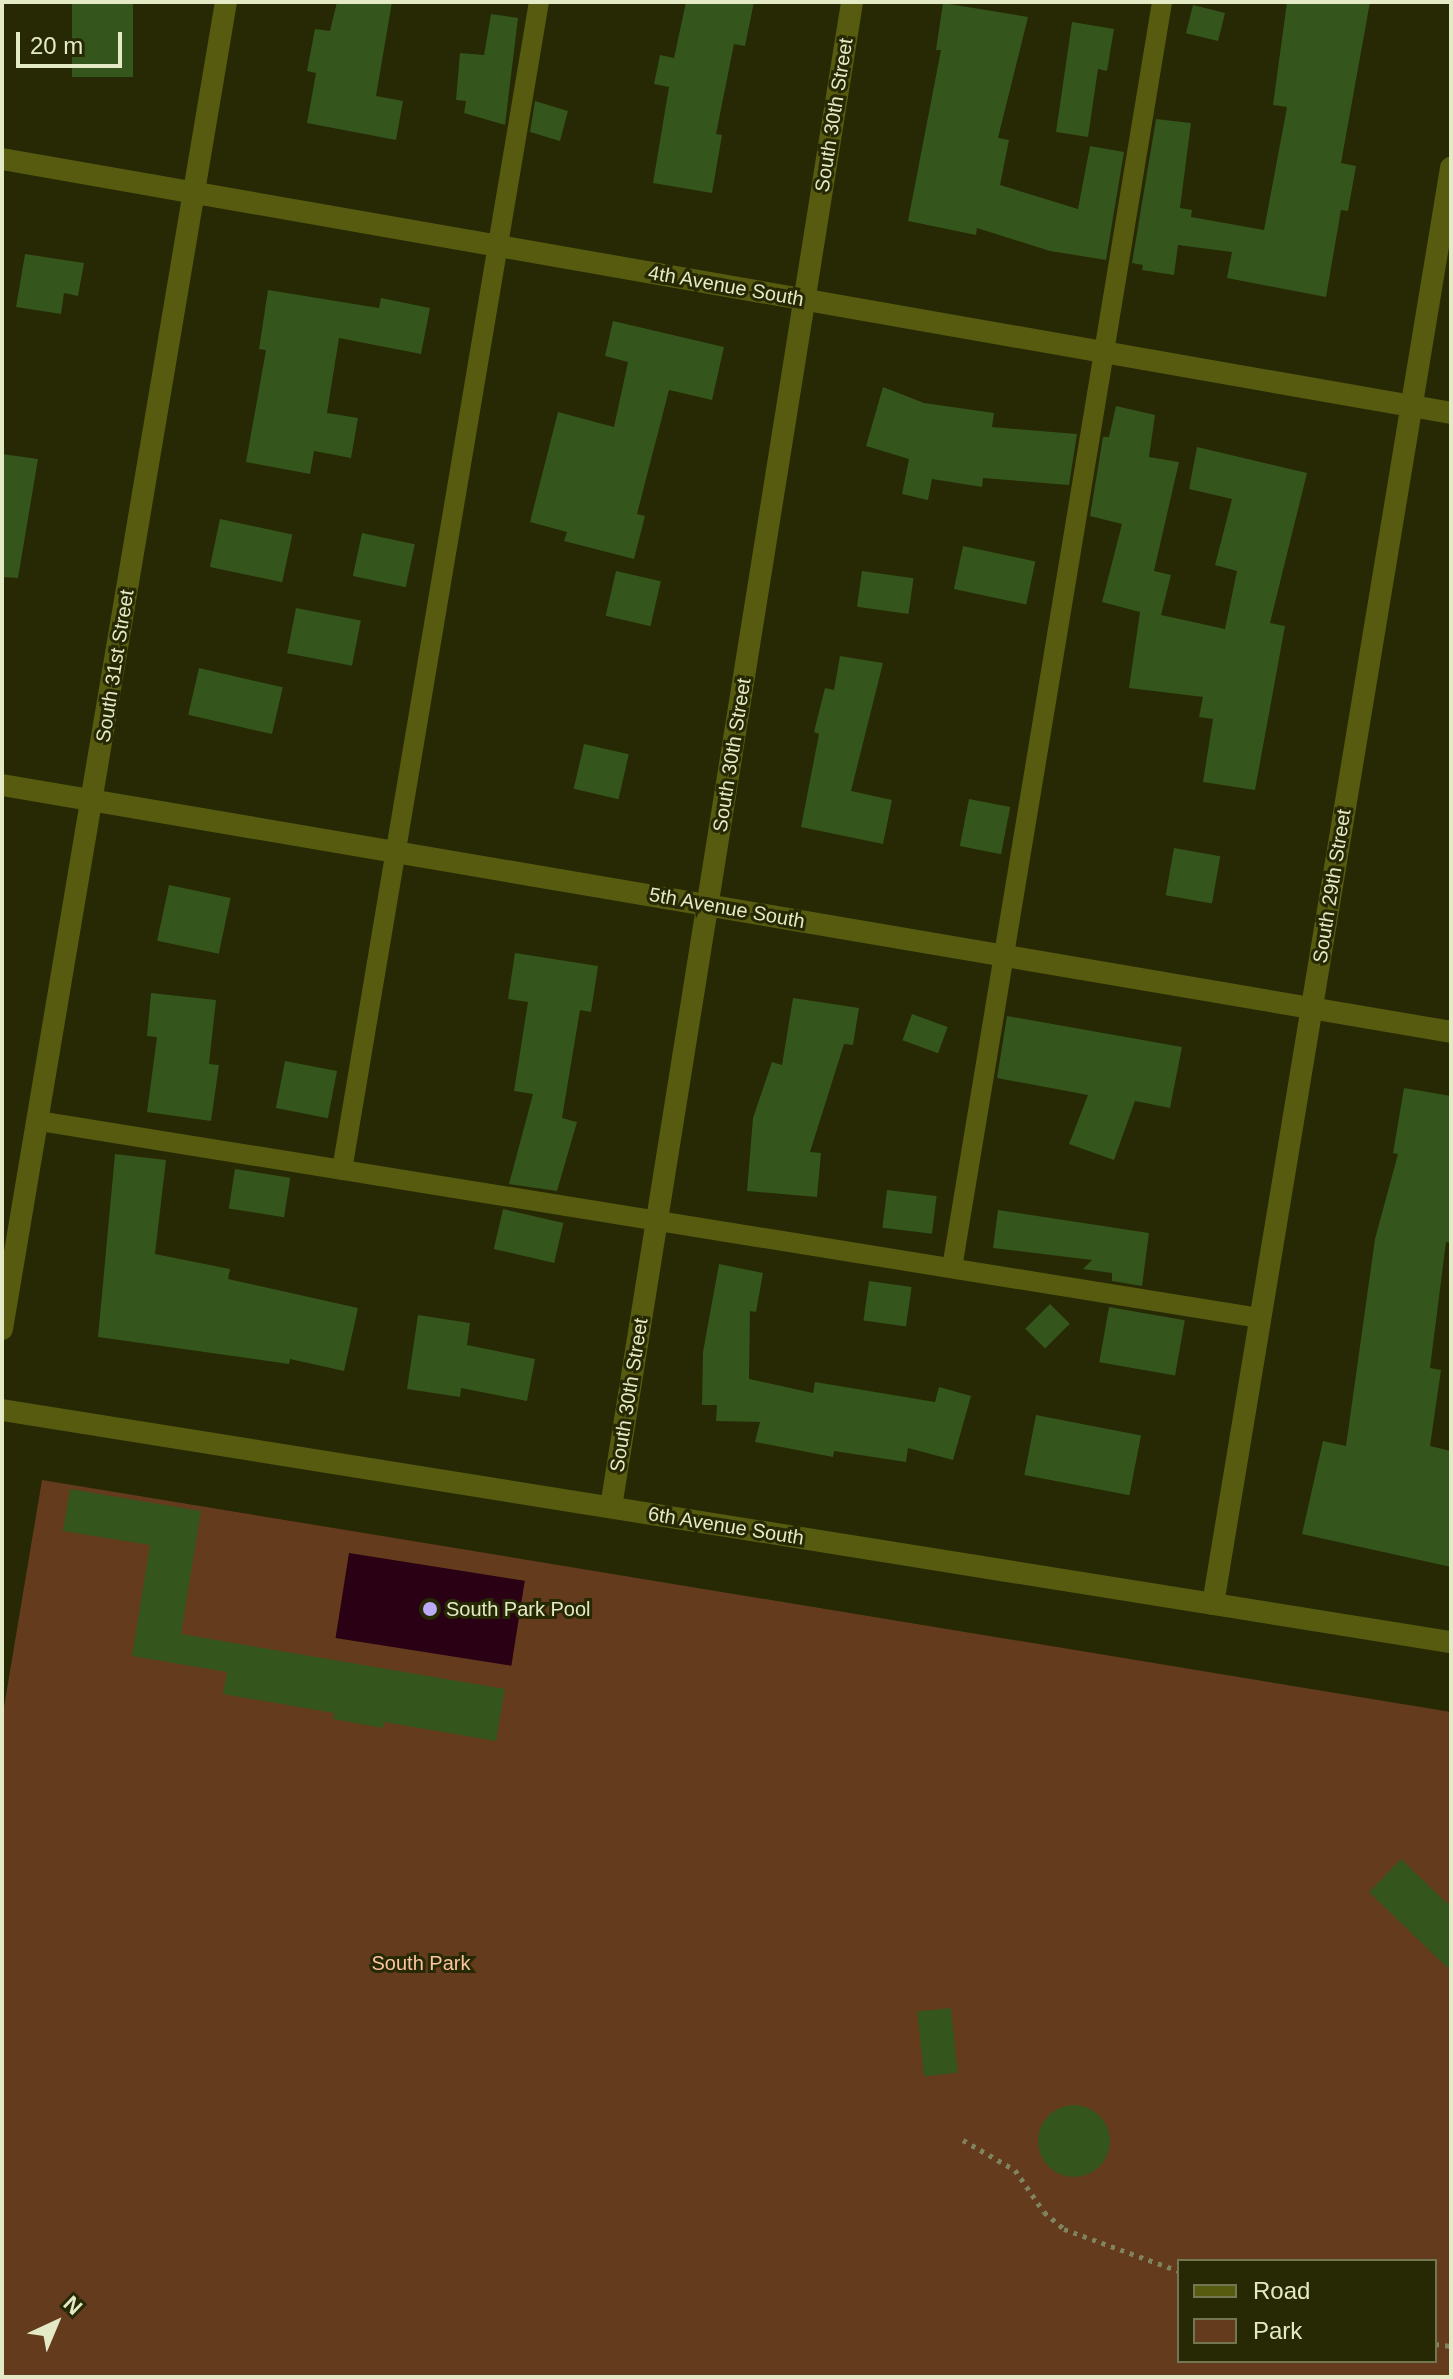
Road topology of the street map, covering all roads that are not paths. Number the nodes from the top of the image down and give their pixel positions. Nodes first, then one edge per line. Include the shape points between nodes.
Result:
1 (226, 2) edge
2 (539, 2) edge
3 (852, 2) edge
4 (1162, 2) edge
5 (2, 159) edge
6 (1451, 168) edge
7 (194, 190) junction
8 (498, 245) junction
9 (804, 300) junction
10 (1104, 352) junction
11 (1412, 407) junction
12 (1451, 413) edge
13 (2, 785) edge
14 (92, 800) junction
15 (394, 850) junction
16 (708, 905) junction
17 (1000, 956) junction
18 (1312, 1009) junction
19 (1451, 1032) edge
20 (39, 1121) junction
21 (342, 1170) junction
22 (657, 1218) junction
23 (952, 1268) junction
24 (1260, 1318) junction
25 (2, 1329) edge
26 (2, 1410) edge
27 (611, 1507) junction
28 (1213, 1604) junction
29 (1451, 1642) edge

1 - 7 street, South 31st Street
2 - 8 lane
3 - 9 street, South 30th Street
4 - 10 lane
5 - 7 street, 4th Avenue South
6 - 11 street, South 29th Street
7 - 8 street, 4th Avenue South
7 - 14 street, South 31st Street
8 - 9 street, 4th Avenue South
8 - 15 lane
9 - 10 street, 4th Avenue South
9 - 16 street, South 30th Street
10 - 11 street, 4th Avenue South
10 - 17 lane
11 - 12 street, 4th Avenue South
11 - 18 street, South 29th Street
13 - 14 street, 5th Avenue South
14 - 15 street, 5th Avenue South
14 - 20 street, South 31st Street
15 - 16 street, 5th Avenue South
15 - 21 lane
16 - 17 street, 5th Avenue South
16 - 22 street, South 30th Street
17 - 18 street, 5th Avenue South
17 - 23 lane
18 - 19 street, 5th Avenue South
18 - 24 street, South 29th Street
20 - 21 lane
20 - 25 street, South 31st Street
21 - 22 lane
22 - 23 lane
22 - 27 street, South 30th Street
23 - 24 lane
24 - 28 street, South 29th Street
26 - 27 street, 6th Avenue South
27 - 28 street, 6th Avenue South
28 - 29 street, 6th Avenue South

